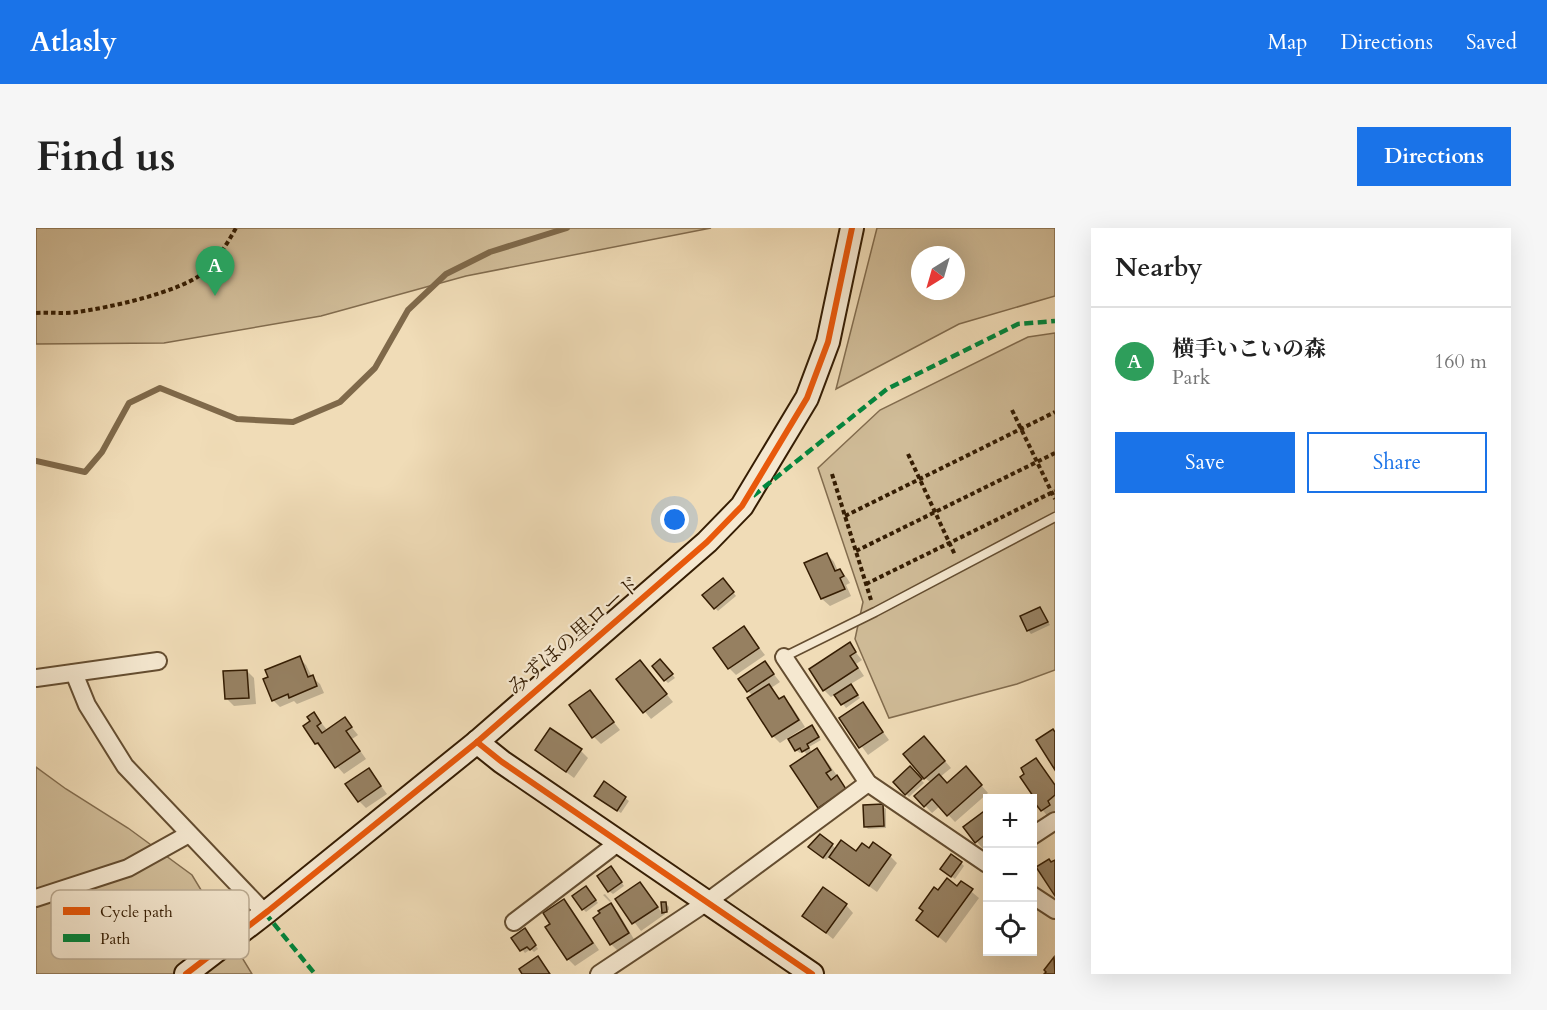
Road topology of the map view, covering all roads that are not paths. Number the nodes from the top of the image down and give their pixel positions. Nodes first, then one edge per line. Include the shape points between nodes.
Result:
1 (852, 228) edge
2 (1055, 517) edge
3 (784, 657) joint
4 (158, 662) dead end
5 (74, 673) junction
6 (36, 678) edge
7 (477, 742) junction
8 (868, 783) junction
9 (1055, 821) edge
10 (1037, 833) edge
11 (189, 834) junction
12 (619, 842) junction
13 (983, 861) edge
14 (60, 890) edge
15 (243, 890) edge
16 (51, 893) edge
17 (249, 896) edge
18 (1037, 897) edge
19 (36, 898) edge
20 (707, 902) junction
21 (1055, 910) edge
22 (265, 913) junction
23 (514, 921) dead end
24 (249, 925) edge
25 (205, 959) edge
26 (186, 974) edge
27 (599, 974) edge
28 (812, 974) edge

1 - 7 street, みずほの里ロード via 828,342 807,398 742,506 707,542
2 - 3 lane
3 - 8 street
4 - 5 street
5 - 6 street
5 - 11 street via 87,705 125,766
7 - 12 street
7 - 22 street, みずほの里ロード
8 - 13 street
8 - 20 street
9 - 10 street
11 - 14 street via 128,867
11 - 15 street
12 - 20 street
12 - 23 street
16 - 19 street
17 - 22 street
18 - 21 street
20 - 27 street
20 - 28 street
22 - 24 street, みずほの里ロード
25 - 26 street, みずほの里ロード

